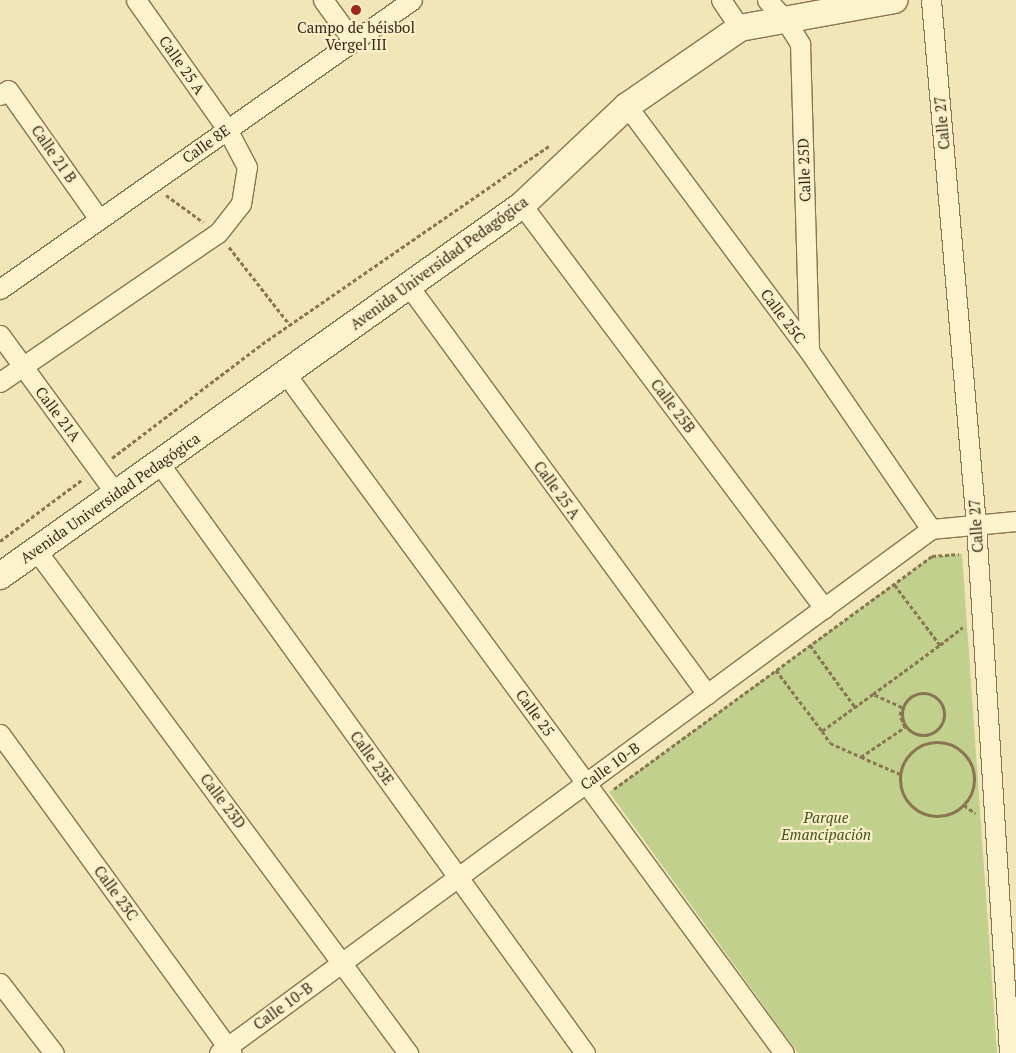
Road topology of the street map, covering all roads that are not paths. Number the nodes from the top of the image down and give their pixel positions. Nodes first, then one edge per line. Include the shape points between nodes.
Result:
1 (136, 0) edge
2 (324, 0) edge
3 (412, 0) edge
4 (721, 0) edge
5 (894, 0) edge
6 (931, 0) edge
7 (775, 9) edge
8 (740, 28) junction
9 (353, 41) junction
10 (4, 92) edge
11 (628, 106) junction
12 (227, 129) junction
13 (522, 204) junction
14 (99, 219) junction
15 (408, 285) junction
16 (0, 288) edge
17 (0, 335) edge
18 (809, 351) junction
19 (22, 366) junction
20 (285, 373) junction
21 (0, 382) edge
22 (158, 463) junction
23 (116, 494) junction
24 (1016, 521) edge
25 (976, 525) junction
26 (931, 529) junction
27 (36, 550) junction
28 (0, 576) edge
29 (824, 608) junction
30 (707, 694) junction
31 (0, 734) edge
32 (587, 783) junction
33 (459, 877) junction
34 (1008, 914) edge
35 (343, 962) junction
36 (0, 983) edge
37 (227, 1051) edge
38 (54, 1053) edge
39 (408, 1053) edge
40 (586, 1053) edge
41 (784, 1053) edge
42 (1009, 1053) edge

1 - 12 street, Calle 25 A
2 - 9 street
3 - 9 street, Calle 8E
4 - 8 street
5 - 7 street, Avenida Universidad Pedagógica
6 - 25 street, Calle 27
7 - 8 street, Avenida Universidad Pedagógica
7 - 18 street, Calle 25D via 800,44
8 - 11 street, Avenida Universidad Pedagógica
9 - 12 street, Calle 8E
10 - 14 street, Calle 21 B
11 - 13 street, Avenida Universidad Pedagógica
11 - 18 street, Calle 25C
12 - 14 street, Calle 8E
12 - 19 street, Calle 25 A via 247,167 241,204 218,233
13 - 15 street, Avenida Universidad Pedagógica
13 - 29 street, Calle 25B
14 - 16 street, Calle 8E
15 - 20 street, Avenida Universidad Pedagógica
15 - 30 street, Calle 25 A
17 - 19 street, Calle 21A
18 - 26 street, Calle 25C
19 - 21 street
19 - 23 street, Calle 21A
20 - 22 street, Avenida Universidad Pedagógica
20 - 32 street, Calle 25
22 - 23 street, Avenida Universidad Pedagógica
22 - 33 street, Calle 23E
23 - 27 street, Avenida Universidad Pedagógica
24 - 25 street
25 - 26 street
25 - 34 street, Calle 27
26 - 29 street, Calle 10-B
27 - 28 street, Avenida Universidad Pedagógica
27 - 35 street, Calle 23D
29 - 30 street, Calle 10-B
30 - 32 street, Calle 10-B
31 - 37 street, Calle 23C
32 - 33 street, Calle 10-B
32 - 41 street, Calle 25
33 - 35 street, Calle 10-B
33 - 40 street, Calle 23E
34 - 42 street, Calle 27
35 - 37 street, Calle 10-B
35 - 39 street, Calle 23D
36 - 38 street

